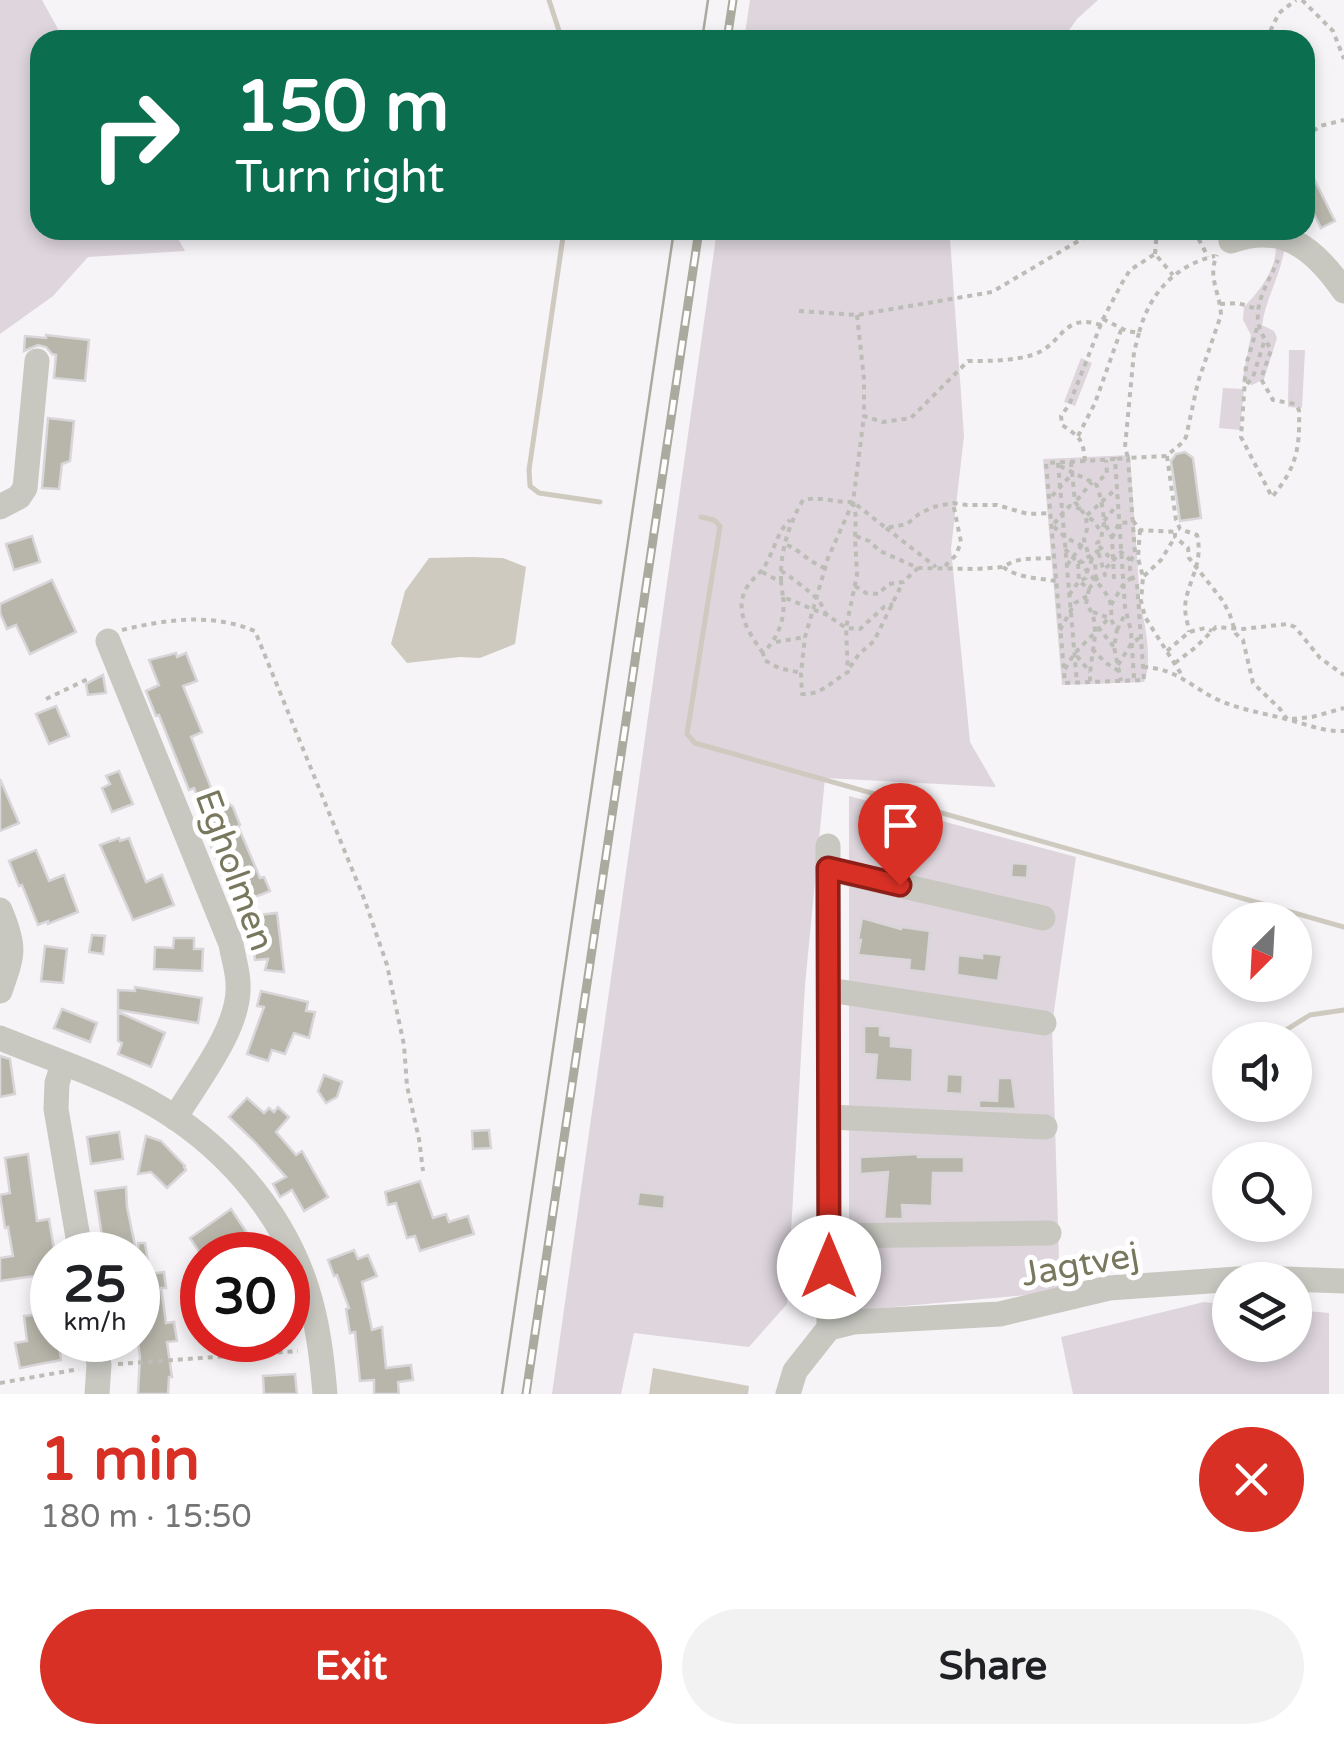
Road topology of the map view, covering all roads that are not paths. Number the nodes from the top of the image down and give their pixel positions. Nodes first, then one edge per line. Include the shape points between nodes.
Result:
1 (1235, 240) edge
2 (1344, 291) edge
3 (37, 361) dead end
4 (0, 507) edge
5 (108, 640) road end
6 (0, 910) edge
7 (1043, 918) dead end
8 (828, 990) junction
9 (0, 991) edge
10 (1044, 1024) dead end
11 (0, 1038) edge
12 (64, 1064) junction
13 (829, 1117) junction
14 (175, 1118) junction
15 (1046, 1127) dead end
16 (77, 1232) edge
17 (1049, 1233) dead end
18 (830, 1236) junction
19 (1344, 1282) edge
20 (829, 1328) junction
21 (97, 1362) edge
22 (96, 1394) edge
23 (325, 1394) edge
24 (788, 1394) edge

1 - 2 street via 1292,240 1327,267
3 - 4 street via 25,488
5 - 14 street, Egholmen via 231,944 238,984 230,1027
6 - 9 street via 12,946
7 - 8 street via 828,857
8 - 10 street
8 - 13 street
11 - 12 street
12 - 14 street
12 - 16 street via 56,1109
13 - 15 street
13 - 18 street
14 - 23 street via 254,1190 282,1234 307,1288
17 - 18 street
18 - 20 street
19 - 20 street, Jagtvej via 1252,1278 1109,1288 1000,1314
20 - 24 street via 795,1372
21 - 22 street

